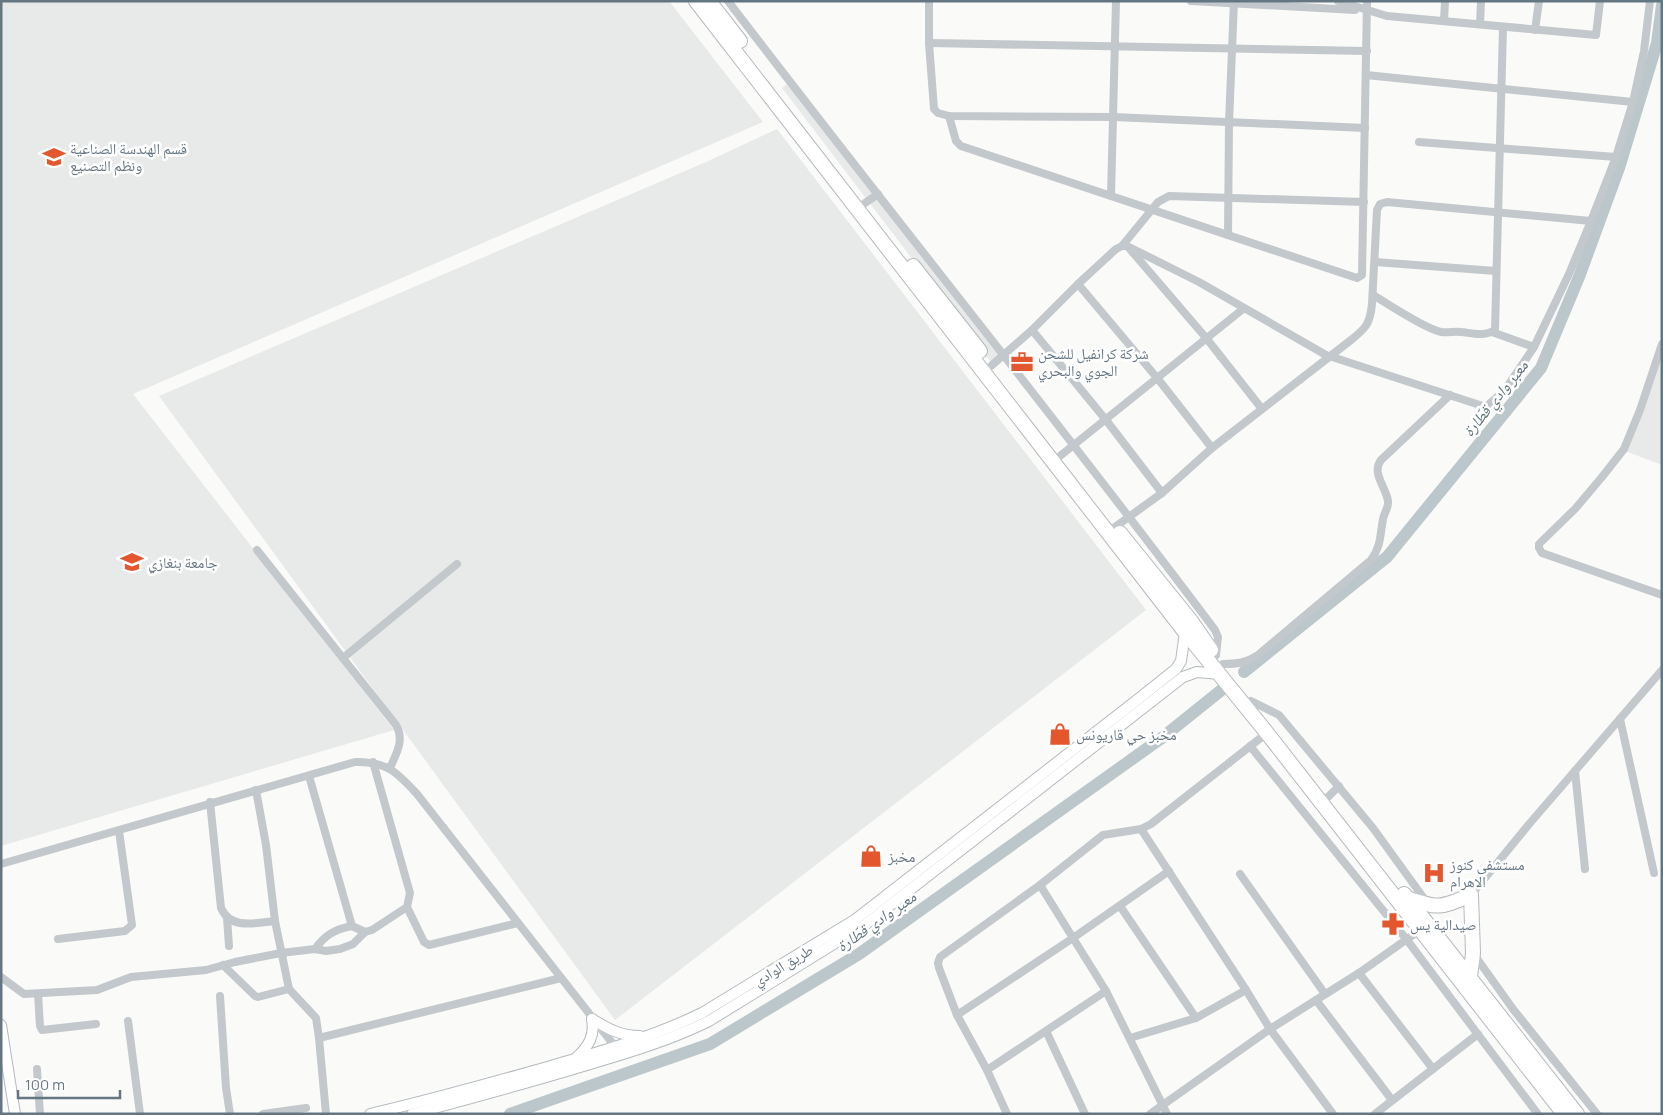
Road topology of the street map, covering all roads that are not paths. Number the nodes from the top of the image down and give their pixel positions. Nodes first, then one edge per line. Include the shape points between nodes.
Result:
1 (696, 1) edge
2 (709, 1) edge
3 (728, 1) edge
4 (929, 1) edge
5 (1116, 1) edge
6 (1192, 1) edge
7 (1338, 1) edge
8 (1367, 1) edge
9 (1445, 1) edge
10 (1481, 1) edge
11 (1539, 1) edge
12 (1600, 1) edge
13 (1650, 1) edge
14 (1234, 2) edge
15 (1367, 11) junction
16 (1444, 22) junction
17 (1480, 24) junction
18 (1503, 27) junction
19 (1535, 30) junction
20 (930, 43) junction
21 (1116, 46) junction
22 (1232, 48) junction
23 (1367, 51) junction
24 (1366, 76) junction
25 (1502, 89) junction
26 (1633, 102) junction
27 (949, 116) junction
28 (1114, 117) junction
29 (1229, 123) junction
30 (1365, 128) junction
31 (1419, 142) dead end
32 (1500, 148) junction
33 (1616, 157) junction
34 (878, 194) junction
35 (1112, 196) junction
36 (1228, 198) junction
37 (1364, 202) junction
38 (865, 203) junction
39 (1152, 209) junction
40 (1499, 213) junction
41 (1591, 221) junction
42 (1228, 235) junction
43 (1125, 246) junction
44 (1375, 262) junction
45 (1496, 270) junction
46 (1078, 284) junction
47 (1373, 295) junction
48 (1243, 309) junction
49 (1032, 330) junction
50 (1492, 332) junction
51 (1207, 339) junction
52 (1662, 344) edge
53 (1534, 347) junction
54 (1004, 355) junction
55 (1330, 357) junction
56 (992, 366) junction
57 (1158, 379) junction
58 (1450, 395) junction
59 (1262, 409) junction
60 (1106, 420) junction
61 (1074, 444) junction
62 (1212, 448) junction
63 (1060, 456) junction
64 (1162, 493) junction
65 (1130, 516) junction
66 (1115, 527) junction
67 (257, 550) dead end
68 (457, 564) dead end
69 (1662, 595) edge
70 (1202, 613) junction
71 (1188, 626) junction
72 (343, 658) junction
73 (1220, 664) junction
74 (1662, 670) edge
75 (1179, 673) junction
76 (1251, 701) junction
77 (1620, 719) junction
78 (1267, 733) junction
79 (1250, 746) junction
80 (373, 762) junction
81 (390, 768) junction
82 (1575, 772) junction
83 (309, 776) junction
84 (1339, 786) junction
85 (256, 790) junction
86 (1328, 796) junction
87 (210, 802) junction
88 (1141, 829) junction
89 (119, 831) junction
90 (1, 864) edge
91 (1585, 869) dead end
92 (1169, 871) junction
93 (1654, 873) dead end
94 (1240, 874) dead end
95 (1040, 886) junction
96 (1471, 895) junction
97 (1406, 898) junction
98 (1120, 906) junction
99 (1429, 906) junction
100 (407, 907) junction
101 (878, 909) junction
102 (227, 918) junction
103 (275, 921) junction
104 (518, 923) junction
105 (352, 926) junction
106 (1420, 930) junction
107 (365, 932) junction
108 (1073, 938) junction
109 (58, 940) dead end
110 (1407, 940) junction
111 (229, 946) dead end
112 (315, 949) junction
113 (281, 953) junction
114 (1473, 953) junction
115 (223, 965) junction
116 (1359, 973) junction
117 (1, 977) edge
118 (1470, 977) junction
119 (561, 978) junction
120 (289, 989) junction
121 (1246, 990) junction
122 (1106, 991) junction
123 (38, 994) junction
124 (1325, 994) junction
125 (220, 996) dead end
126 (1316, 1000) junction
127 (957, 1015) junction
128 (1196, 1018) junction
129 (592, 1019) junction
130 (128, 1021) dead end
131 (96, 1024) dead end
132 (1, 1025) edge
133 (1270, 1029) junction
134 (1046, 1031) junction
135 (1478, 1034) junction
136 (650, 1035) junction
137 (319, 1038) junction
138 (1130, 1038) junction
139 (618, 1051) junction
140 (1539, 1053) junction
141 (576, 1059) junction
142 (36, 1069) dead end
143 (1433, 1069) junction
144 (987, 1070) junction
145 (1392, 1100) junction
146 (1162, 1105) junction
147 (306, 1108) dead end
148 (1537, 1113) edge
149 (15, 1114) edge
150 (40, 1114) edge
151 (140, 1114) edge
152 (230, 1114) edge
153 (263, 1114) edge
154 (326, 1114) edge
155 (370, 1114) edge
156 (412, 1114) edge
157 (1008, 1114) edge
158 (1085, 1114) edge
159 (1150, 1114) edge
160 (1167, 1114) edge
161 (1333, 1114) edge
162 (1375, 1114) edge
163 (1564, 1114) edge
164 (1577, 1114) edge
165 (1597, 1114) edge

1 - 71 highway
2 - 38 highway
3 - 34 street
4 - 20 street
5 - 21 street
6 - 14 street
7 - 15 street
8 - 15 street
9 - 16 street
10 - 17 street
11 - 19 street
12 - 19 street via 1596,35
13 - 26 street
14 - 15 street
14 - 22 street
15 - 16 street
15 - 23 street
16 - 17 street
17 - 18 street
18 - 19 street
18 - 25 street
20 - 21 street
20 - 27 street via 934,109
21 - 22 street
21 - 28 street
22 - 23 street
22 - 29 street
23 - 24 street
24 - 25 street
24 - 30 street
25 - 26 street
25 - 32 street
26 - 33 street
27 - 28 street
27 - 35 street via 956,141 961,146
28 - 29 street
28 - 35 street
29 - 30 street
29 - 36 street
30 - 37 street
31 - 32 street
32 - 33 street
32 - 40 street
33 - 41 street
34 - 38 street
34 - 54 street
35 - 39 street
36 - 37 street
36 - 39 street via 1169,196
36 - 42 street
37 - 42 street via 1362,275 1357,278
38 - 56 highway
39 - 42 street
39 - 43 street
40 - 41 street
40 - 44 street via 1387,202 1380,204
40 - 45 street
41 - 53 street
43 - 46 street via 1116,249
43 - 48 street via 1199,282
43 - 51 street
44 - 45 street
44 - 47 street
45 - 50 street via 1496,328
46 - 49 street
46 - 57 street
47 - 50 street via 1441,332
47 - 55 street via 1367,325
48 - 51 street
48 - 55 street
49 - 54 street
49 - 60 street
50 - 53 street
51 - 57 street
51 - 59 street
52 - 69 street via 1624,449 1539,548 1542,553
53 - 58 street via 1505,390 1486,408
54 - 56 street
54 - 61 street
55 - 58 street
55 - 59 street
56 - 63 highway
57 - 60 street
57 - 62 street
58 - 73 street via 1377,465 1388,502 1379,546 1371,560 1258,655 1239,664
59 - 62 street
60 - 61 street
60 - 64 street
61 - 63 street
61 - 65 street
62 - 64 street
63 - 66 highway
64 - 65 street
65 - 66 street
65 - 70 street
66 - 71 highway
67 - 72 street
68 - 72 street
70 - 71 street
70 - 73 street via 1218,636
71 - 73 highway
71 - 73 highway
71 - 75 main road
72 - 81 street via 400,732
73 - 75 main road, طريق الوادي via 1197,672
73 - 76 highway
73 - 78 highway
74 - 77 street
75 - 101 main road, طريق الوادي
76 - 84 street via 1279,715
76 - 86 highway
77 - 82 street
77 - 93 street
78 - 79 street
78 - 106 highway
79 - 88 street
79 - 110 street
80 - 81 street
80 - 83 street via 355,762
80 - 100 street via 410,893
81 - 104 street via 417,794
82 - 91 street
82 - 96 street
83 - 85 street
83 - 105 street
84 - 86 street
84 - 99 street via 1374,828
85 - 87 street
85 - 103 street
86 - 97 highway
87 - 89 street
87 - 102 street via 221,908
88 - 92 street
88 - 95 street via 1103,834
89 - 90 street
89 - 109 street via 132,925 125,931
92 - 98 street
92 - 121 street
94 - 124 street
95 - 108 street
95 - 127 street via 940,957 938,968
96 - 99 highway via 1450,904
96 - 114 highway
97 - 99 highway
97 - 118 highway
98 - 108 street
98 - 128 street
100 - 104 street via 424,942 429,945
100 - 107 street
101 - 136 main road, طريق الوادي via 702,1013
101 - 139 main road, طريق الوادي via 850,935 708,1021 682,1034
102 - 103 street via 240,923
102 - 111 street
103 - 113 street
104 - 119 street
105 - 107 street
105 - 112 street via 327,935
106 - 110 street
106 - 163 highway
107 - 112 street via 353,944 340,949
108 - 122 street
108 - 127 street
110 - 116 street
110 - 135 street
112 - 113 street
113 - 115 street
113 - 120 street
114 - 118 highway
114 - 140 street
115 - 120 street via 255,996
115 - 123 street via 206,970 131,977 97,990
116 - 124 street
116 - 143 street
117 - 123 street via 24,994
118 - 140 highway
119 - 129 street
119 - 137 street
120 - 137 street via 316,1018
121 - 128 street
121 - 133 street
122 - 134 street
122 - 138 street
123 - 131 street via 42,1030
124 - 126 street
125 - 152 street
126 - 133 street
126 - 145 street
127 - 144 street
128 - 138 street
129 - 136 main road via 621,1034
129 - 139 street
129 - 141 main road via 592,1036
130 - 151 street
132 - 149 main road
133 - 146 street
133 - 161 street
134 - 144 street
134 - 158 street
135 - 143 street
135 - 148 street
136 - 139 main road, طريق الوادي
137 - 154 street
138 - 146 street
139 - 141 main road, طريق الوادي
139 - 156 main road, طريق الوادي via 521,1085
140 - 164 highway
140 - 165 street
141 - 155 main road, طريق الوادي
142 - 150 street
143 - 145 street
144 - 157 street
145 - 162 street
146 - 159 street
146 - 160 street
147 - 153 street

